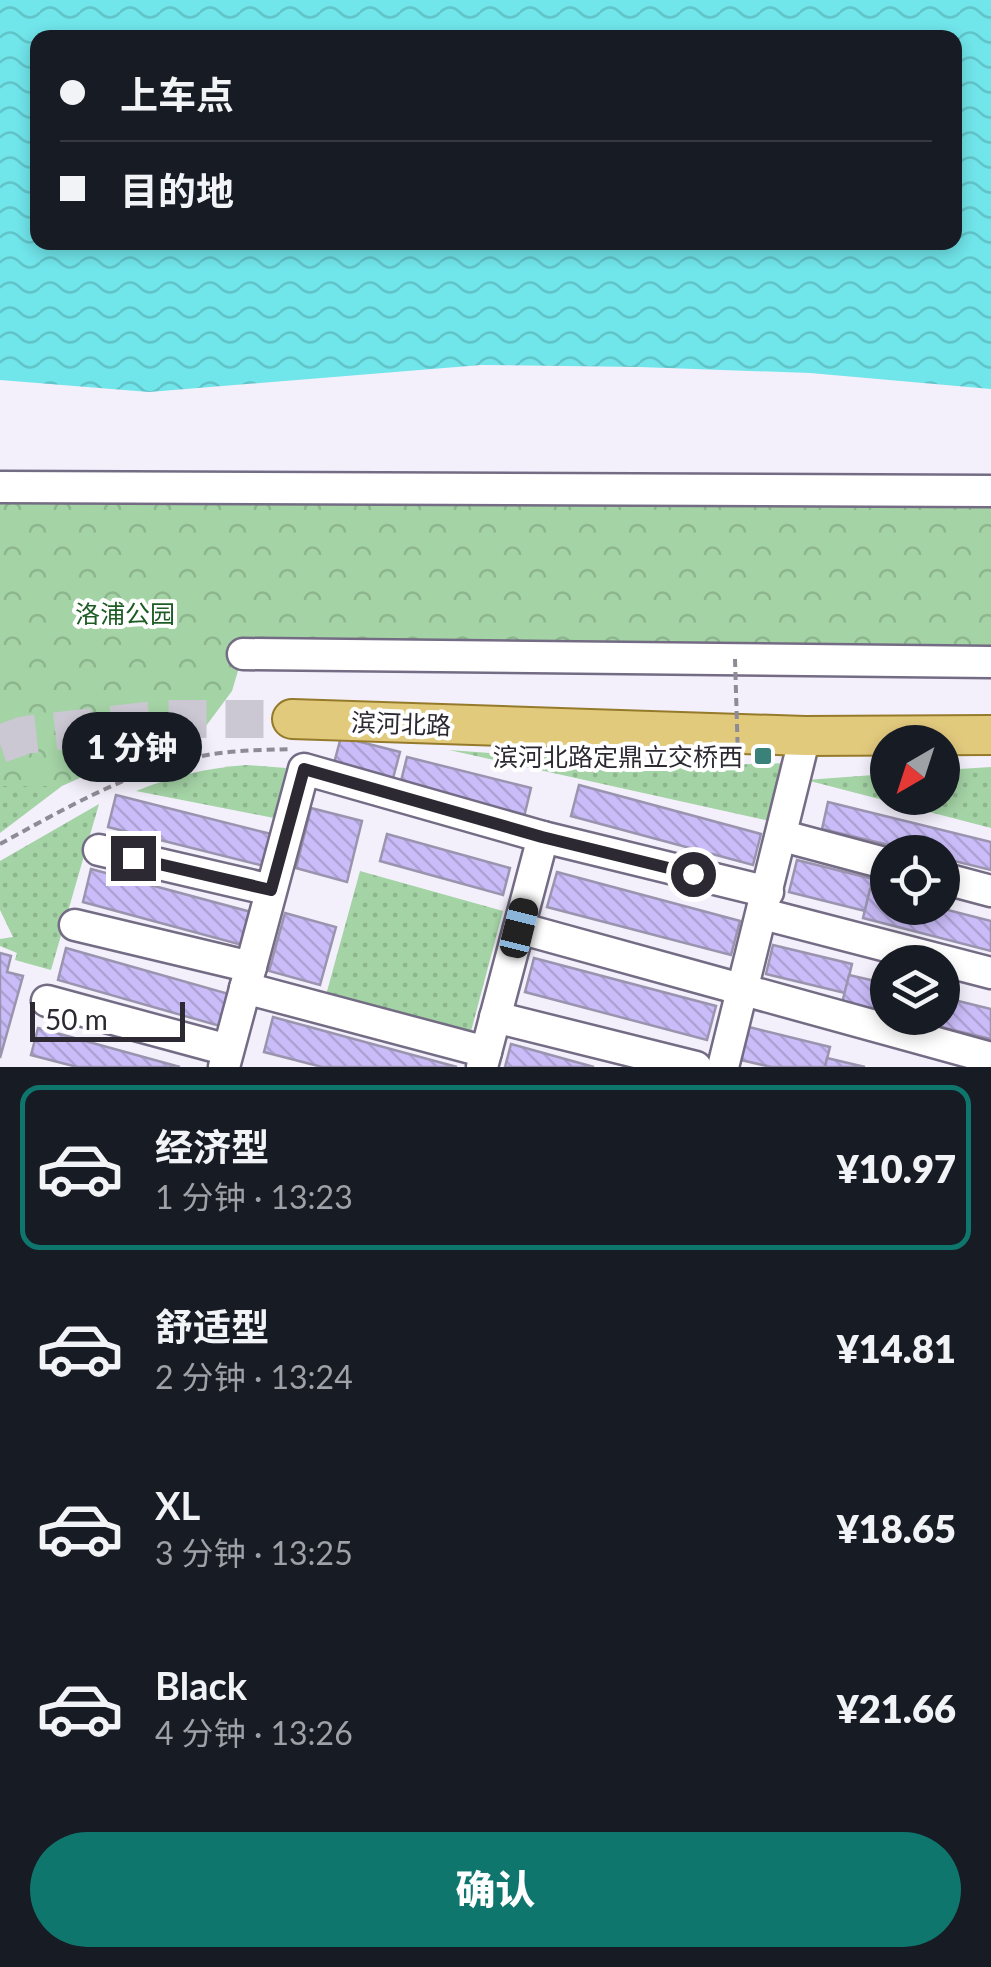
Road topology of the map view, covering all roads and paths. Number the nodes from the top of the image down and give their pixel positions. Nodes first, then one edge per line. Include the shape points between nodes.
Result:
1 (0, 487) edge
2 (991, 491) edge
3 (242, 654) dead end
4 (735, 659) junction
5 (991, 662) edge
6 (295, 734) joint
7 (991, 735) edge
8 (805, 736) junction
9 (738, 758) dead end
10 (782, 836) junction
11 (542, 837) junction
12 (0, 844) edge
13 (98, 850) dead end
14 (870, 859) edge
15 (960, 883) edge
16 (271, 890) junction
17 (991, 891) edge
18 (765, 903) junction
19 (74, 925) dead end
20 (519, 928) junction
21 (991, 973) edge
22 (248, 978) junction
23 (744, 988) junction
24 (47, 1001) dead end
25 (496, 1017) junction
26 (991, 1058) edge
27 (484, 1060) edge
28 (227, 1062) edge
29 (696, 1067) edge
30 (723, 1067) edge

1 - 2 street
3 - 4 street
4 - 5 street
4 - 9 path, bridge
6 - 8 main road, 滨河北路
6 - 12 path via 158,768
7 - 8 main road, 滨河北路
8 - 10 street
10 - 14 street
10 - 18 street
11 - 16 street via 304,769
11 - 18 street
11 - 20 street
13 - 16 street
15 - 17 street
16 - 22 street
18 - 21 street
18 - 23 street
19 - 22 street
20 - 23 street
20 - 25 street
22 - 27 street
22 - 28 street
23 - 26 street
23 - 30 street
24 - 28 street
25 - 27 street
25 - 29 street

